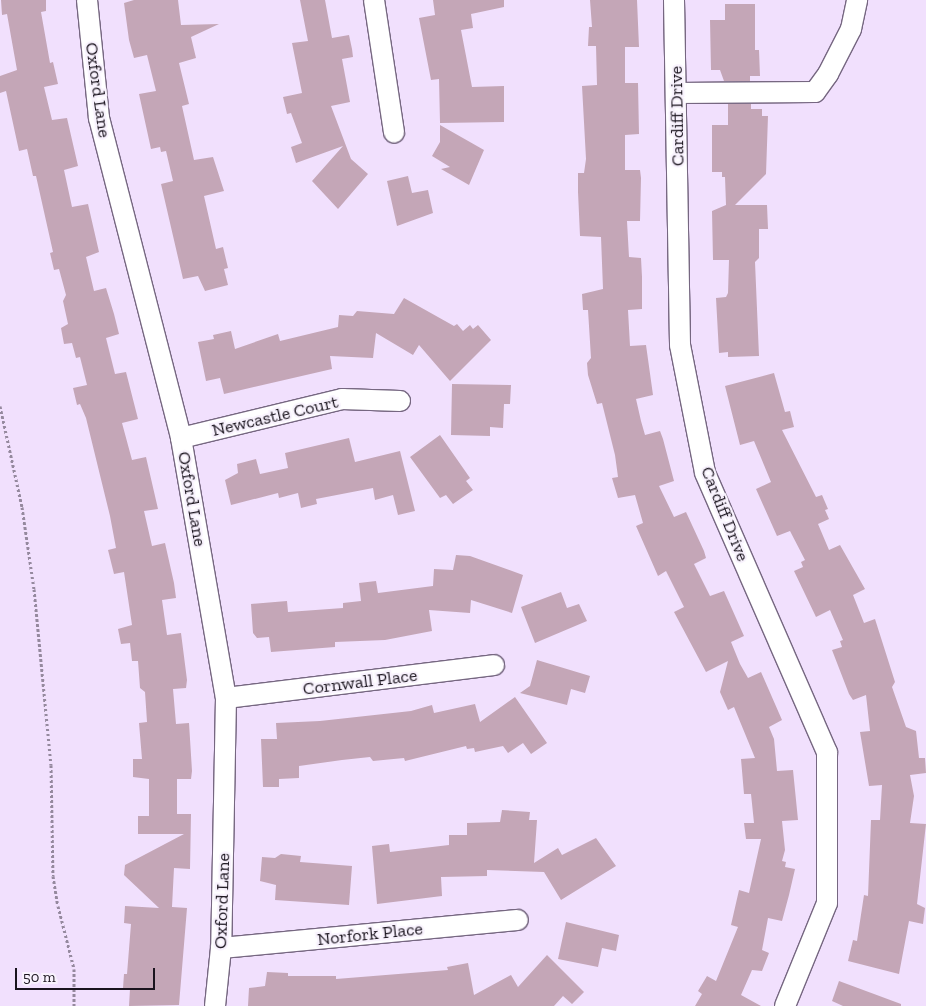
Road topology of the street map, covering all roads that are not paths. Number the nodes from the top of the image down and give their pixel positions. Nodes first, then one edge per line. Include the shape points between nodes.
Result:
1 (86, 0) edge
2 (374, 0) edge
3 (674, 0) edge
4 (857, 0) edge
5 (676, 93) junction
6 (394, 134) dead end
7 (400, 401) dead end
8 (181, 438) junction
9 (494, 665) dead end
10 (226, 698) junction
11 (518, 920) dead end
12 (221, 948) junction
13 (214, 1006) edge
14 (785, 1006) edge

1 - 8 street, Oxford Lane via 99,118
2 - 6 street
3 - 5 street, Cardiff Drive
4 - 5 street via 850,29 828,74 815,92
5 - 14 street, Cardiff Drive via 680,344 705,472 827,752 827,903
7 - 8 street, Newcastle Court via 342,399
8 - 10 street, Oxford Lane
9 - 10 street, Cornwall Place
10 - 12 street, Oxford Lane
11 - 12 street, Norfork Place
12 - 13 street, Oxford Lane

